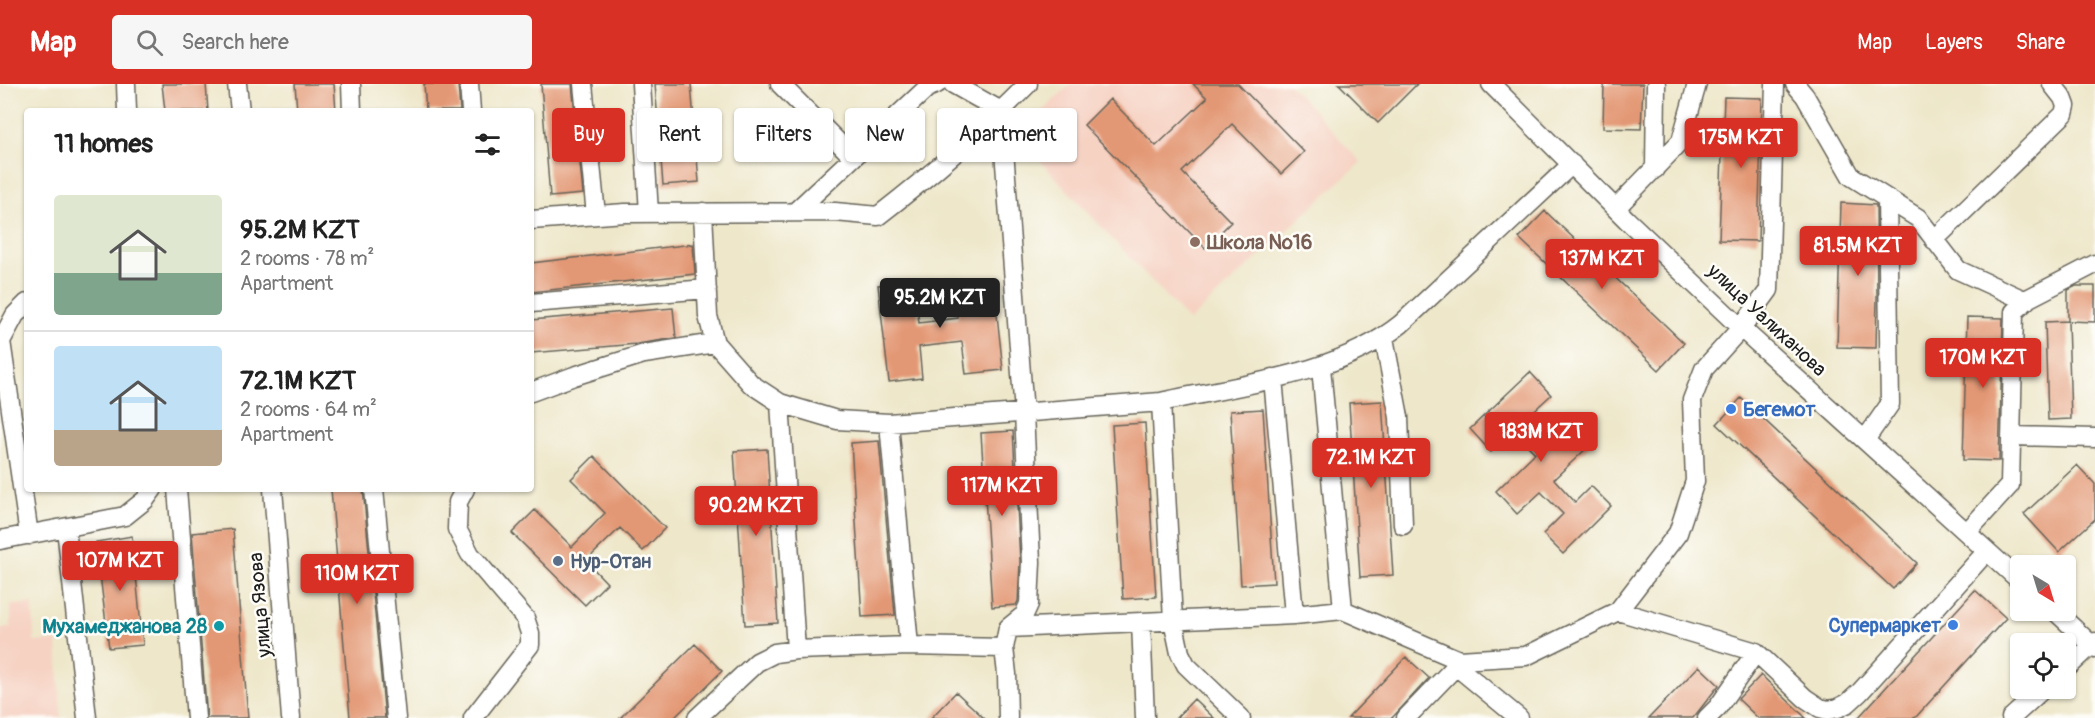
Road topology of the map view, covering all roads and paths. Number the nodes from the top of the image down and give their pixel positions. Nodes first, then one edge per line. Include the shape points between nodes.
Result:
1 (126, 84) edge
2 (237, 84) edge
3 (351, 84) edge
4 (469, 84) edge
5 (583, 84) edge
6 (640, 84) edge
7 (780, 84) edge
8 (937, 84) edge
9 (953, 84) edge
10 (1028, 84) edge
11 (1491, 84) edge
12 (1656, 84) edge
13 (1697, 84) edge
14 (1775, 84) edge
15 (1796, 84) edge
16 (2052, 84) edge
17 (127, 108) edge
18 (240, 108) edge
19 (352, 108) edge
20 (471, 108) edge
21 (906, 108) edge
22 (996, 108) edge
23 (1004, 108) edge
24 (845, 149) edge
25 (848, 162) edge
26 (944, 162) edge
27 (1005, 162) edge
28 (1572, 164) junction
29 (1655, 169) junction
30 (1887, 199) junction
31 (1616, 208) junction
32 (703, 212) junction
33 (795, 212) junction
34 (649, 213) junction
35 (596, 215) junction
36 (534, 220) edge
37 (1934, 240) junction
38 (2095, 264) edge
39 (707, 288) junction
40 (2026, 301) junction
41 (534, 303) edge
42 (24, 306) edge
43 (1741, 328) junction
44 (1384, 338) junction
45 (715, 343) junction
46 (1321, 367) junction
47 (1273, 378) junction
48 (534, 391) edge
49 (1161, 402) junction
50 (780, 403) junction
51 (1024, 412) junction
52 (889, 423) junction
53 (2011, 436) junction
54 (2095, 438) edge
55 (1865, 440) junction
56 (151, 492) edge
57 (177, 492) edge
58 (273, 492) edge
59 (374, 492) edge
60 (463, 492) edge
61 (1403, 525) dead end
62 (66, 528) junction
63 (1967, 532) junction
64 (29, 535) junction
65 (0, 540) edge
66 (1987, 551) junction
67 (2010, 572) edge
68 (1343, 610) junction
69 (1618, 611) junction
70 (1294, 615) junction
71 (1173, 620) junction
72 (2067, 621) edge
73 (1141, 622) junction
74 (1008, 628) junction
75 (2094, 645) edge
76 (909, 646) junction
77 (1004, 648) junction
78 (796, 650) junction
79 (1756, 652) junction
80 (2076, 660) edge
81 (1457, 663) junction
82 (2032, 699) edge
83 (87, 718) edge
84 (196, 718) edge
85 (291, 718) edge
86 (396, 718) edge
87 (473, 718) edge
88 (697, 718) edge
89 (1008, 718) edge
90 (1145, 718) edge
91 (1241, 718) edge
92 (1406, 718) edge
93 (1519, 718) edge
94 (1707, 718) edge
95 (2011, 718) edge

1 - 17 street
2 - 18 street
3 - 19 street
4 - 20 street
5 - 35 street
6 - 34 street
7 - 24 street
8 - 21 street
9 - 22 street
10 - 23 street
11 - 28 street, улица Уалиханова
12 - 29 street
13 - 29 street via 1681,141
14 - 43 street via 1769,290
15 - 30 street via 1851,176
16 - 37 street via 2063,98 2064,114
25 - 33 street
26 - 33 street via 879,216
27 - 51 street
28 - 31 street, улица Уалиханова
28 - 44 street
29 - 31 street
30 - 37 street via 1918,218
30 - 55 street via 1890,404
31 - 43 street, улица Уалиханова
32 - 33 street
32 - 34 street
32 - 39 street
34 - 35 street
35 - 36 street
37 - 40 street via 1958,270
38 - 40 street
39 - 41 street
39 - 45 street via 708,316
40 - 53 street via 2014,312
42 - 64 street via 2,341
43 - 55 street, улица Уалиханова
43 - 69 street via 1704,369 1692,400 1695,482 1678,533
44 - 46 street
44 - 61 street via 1399,417
45 - 48 street via 644,354
45 - 50 street via 751,384
46 - 47 street
46 - 68 street
47 - 49 street
47 - 70 street
49 - 51 street
49 - 71 street
50 - 52 street via 837,420
50 - 78 street
51 - 52 street
51 - 74 street via 1031,562 1029,604 1024,615
52 - 76 street
53 - 54 street
53 - 63 street via 2010,485
55 - 63 street, улица Уалиханова
56 - 62 street via 125,516
57 - 84 street
58 - 85 street, улица Язова
59 - 86 street
60 - 87 street via 458,502 457,529 470,554 525,618 530,633 530,645
62 - 64 street
62 - 83 street
63 - 66 street, улица Уалиханова
64 - 65 street
66 - 67 street, улица Уалиханова
66 - 79 street via 1860,692 1838,708 1820,708 1805,698
68 - 70 street
68 - 81 street
69 - 79 street
69 - 81 street via 1526,656
70 - 71 street
71 - 73 street
71 - 91 street via 1186,665
72 - 75 street
73 - 74 street
73 - 90 street
74 - 77 street
75 - 80 street
76 - 77 street
76 - 78 street
77 - 89 street
78 - 88 street via 775,653 757,662
79 - 94 street
81 - 92 street
81 - 93 street
82 - 95 street

